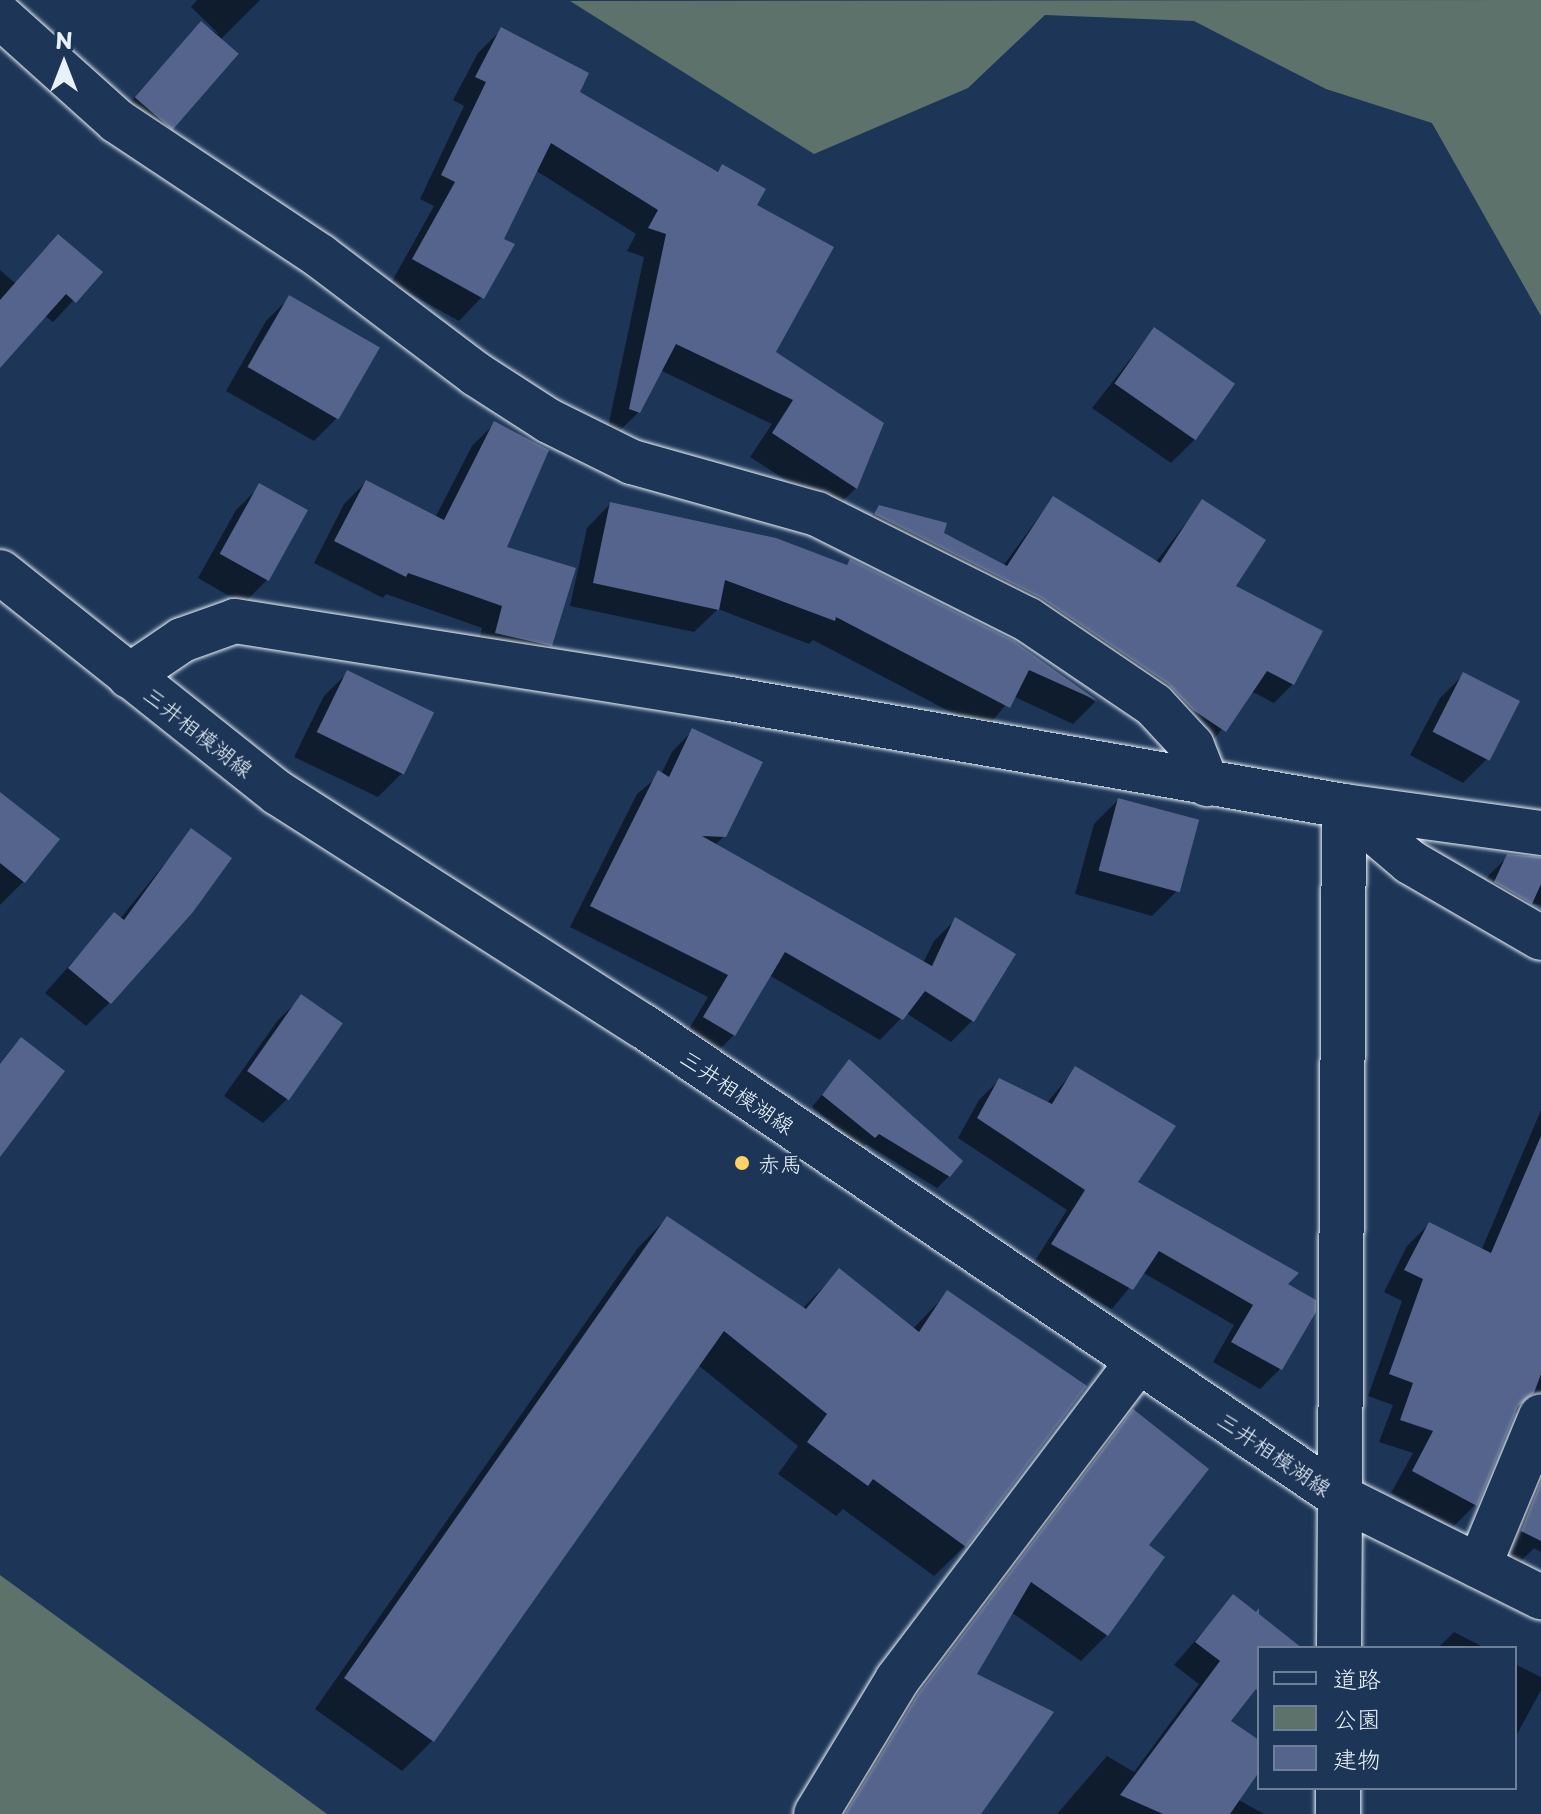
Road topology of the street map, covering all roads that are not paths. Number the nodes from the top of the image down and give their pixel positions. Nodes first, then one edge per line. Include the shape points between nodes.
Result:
1 (0, 16) edge
2 (0, 572) edge
3 (129, 676) junction
4 (1207, 784) junction
5 (1344, 806) junction
6 (1541, 833) edge
7 (1541, 938) edge
8 (1138, 1361) junction
9 (1541, 1416) edge
10 (1340, 1497) junction
11 (1479, 1566) junction
12 (1541, 1597) edge
13 (1339, 1646) edge
14 (1338, 1790) edge
15 (816, 1814) edge
16 (1338, 1814) edge

1 - 4 street via 117,121 320,256 476,374 549,421 632,462 817,514 1027,619 1154,705 1192,746
2 - 3 street, 三井相模湖線
3 - 4 street via 182,640 235,621 730,699
3 - 8 street, 三井相模湖線 via 278,793 643,1026
4 - 5 street
5 - 6 street
5 - 7 street via 1410,862
5 - 10 street
8 - 10 street, 三井相模湖線
8 - 15 street via 897,1680
9 - 11 street
10 - 11 street, 三井相模湖線
10 - 13 street
11 - 12 street, 三井相模湖線
14 - 16 street

